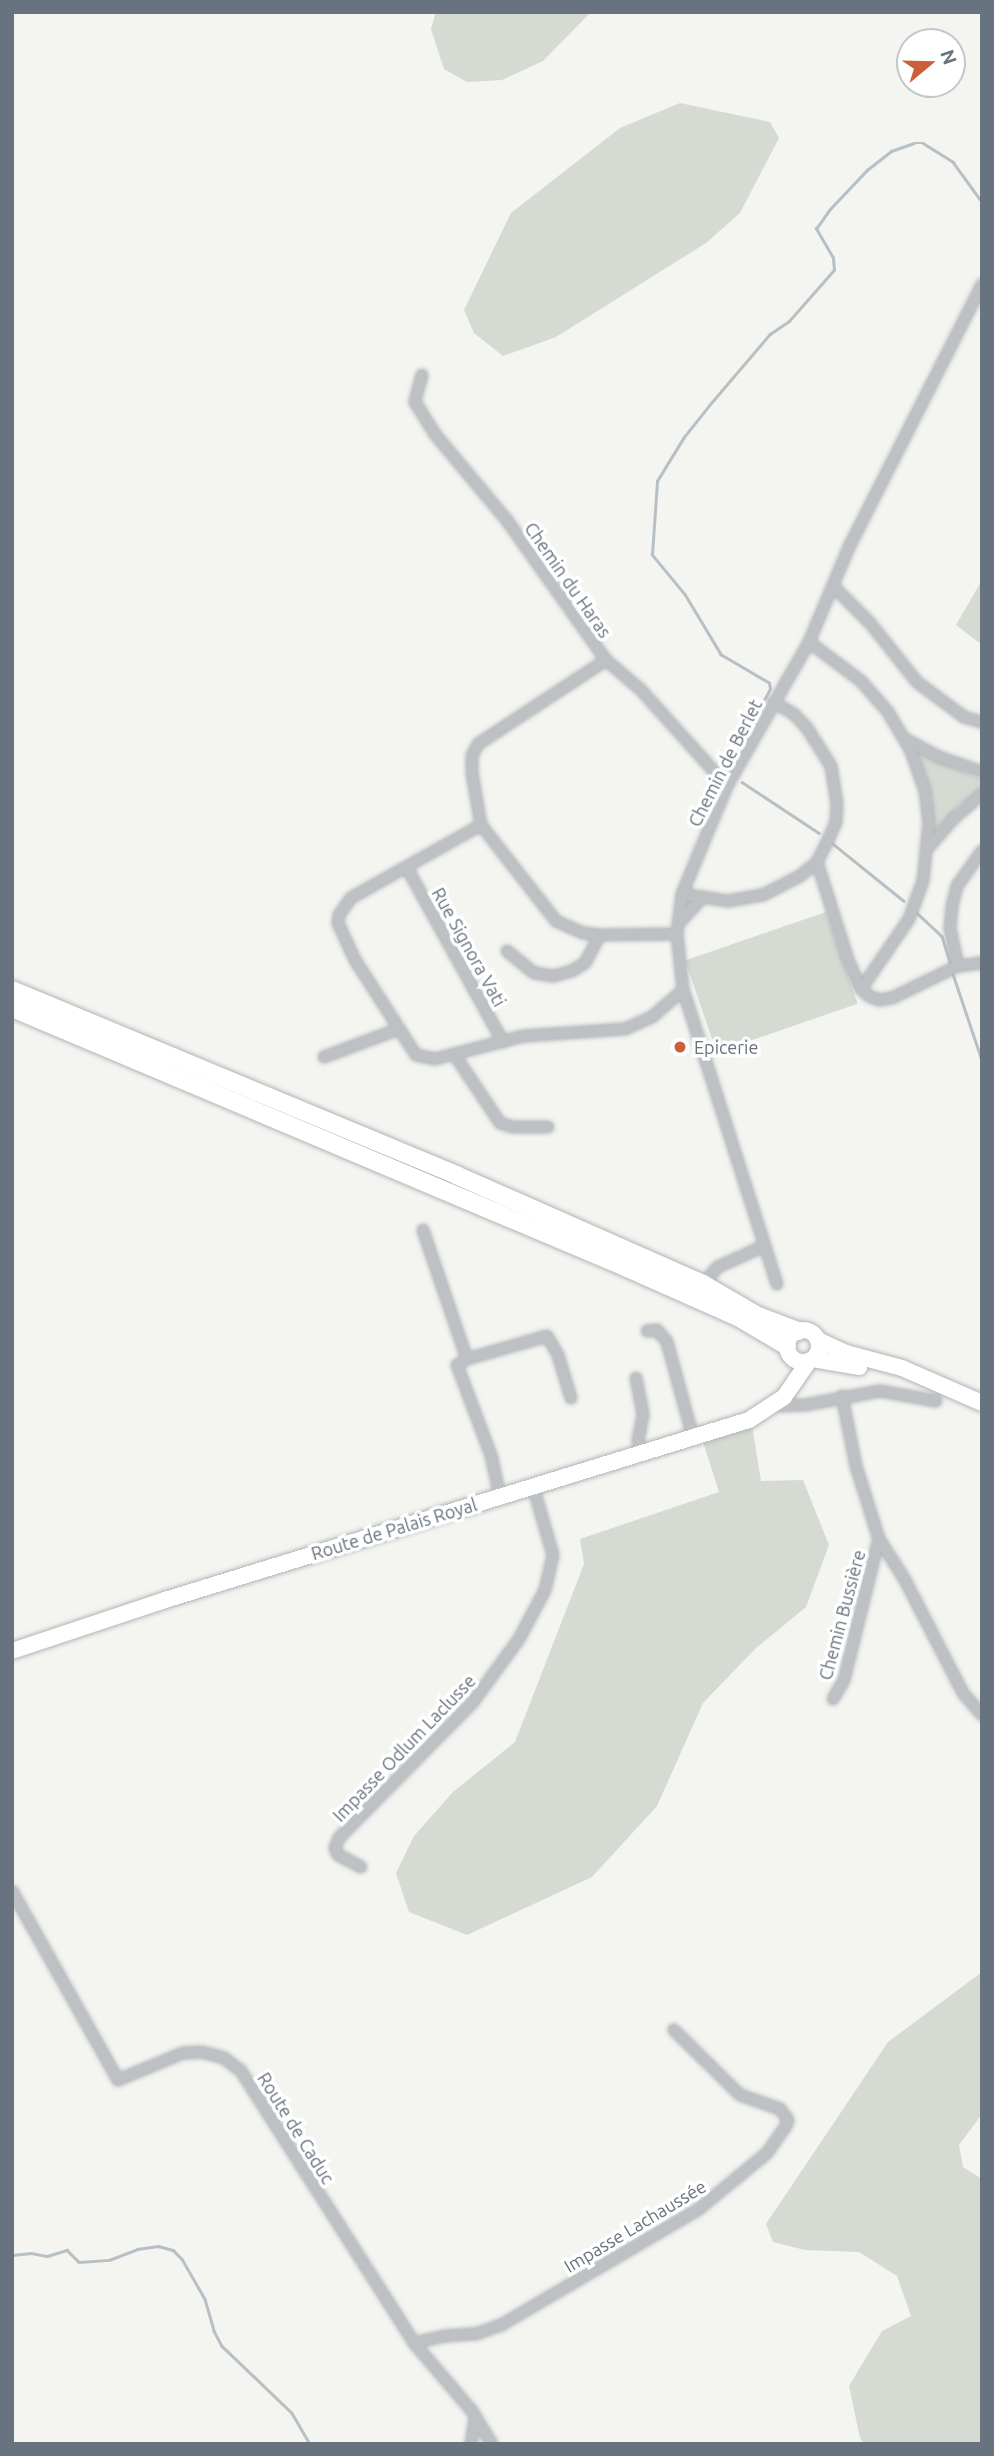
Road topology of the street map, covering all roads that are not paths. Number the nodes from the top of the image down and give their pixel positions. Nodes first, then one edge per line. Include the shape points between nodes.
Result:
1 (982, 285) edge
2 (422, 374) dead end
3 (832, 586) junction
4 (809, 642) junction
5 (607, 660) junction
6 (772, 702) junction
7 (982, 722) edge
8 (903, 738) junction
9 (982, 772) edge
10 (727, 786) junction
11 (982, 794) edge
12 (481, 825) junction
13 (928, 849) junction
14 (982, 851) edge
15 (817, 862) junction
16 (407, 868) junction
17 (682, 894) junction
18 (703, 897) junction
19 (678, 929) junction
20 (600, 935) junction
21 (507, 951) dead end
22 (982, 963) edge
23 (958, 966) junction
24 (861, 989) junction
25 (12, 990) edge
26 (684, 990) junction
27 (12, 1008) edge
28 (399, 1029) junction
29 (503, 1042) junction
30 (454, 1055) junction
31 (324, 1057) dead end
32 (548, 1127) dead end
33 (424, 1230) dead end
34 (764, 1246) junction
35 (703, 1284) junction
36 (777, 1284) dead end
37 (733, 1315) junction
38 (647, 1331) dead end
39 (818, 1340) junction
40 (792, 1345) junction
41 (811, 1360) junction
42 (462, 1362) junction
43 (636, 1378) dead end
44 (939, 1394) junction
45 (842, 1396) junction
46 (571, 1398) dead end
47 (982, 1403) edge
48 (775, 1406) junction
49 (693, 1437) junction
50 (640, 1452) junction
51 (533, 1486) junction
52 (500, 1497) junction
53 (879, 1539) junction
54 (12, 1651) edge
55 (833, 1699) dead end
56 (982, 1715) edge
57 (362, 1867) dead end
58 (12, 1891) edge
59 (674, 2030) dead end
60 (414, 2343) junction
61 (475, 2419) junction
62 (471, 2444) edge
63 (492, 2444) edge

1 - 3 street, Chemin de Berlet
2 - 5 street, Chemin du Haras via 415,402 434,433 506,519
3 - 4 street, Chemin de Berlet
3 - 7 street via 870,623 916,682 964,717
4 - 6 street, Chemin de Berlet
4 - 8 street via 861,681
5 - 10 street, Chemin du Haras via 641,690
5 - 12 street via 478,744 472,773
6 - 10 street, Chemin de Berlet
6 - 15 street via 807,728 831,766 836,783 836,822
8 - 9 street
8 - 13 street via 925,791
10 - 17 street, Chemin de Berlet
11 - 13 street
12 - 16 street
12 - 20 street via 556,920 583,933
13 - 24 street via 923,881 909,919
14 - 23 street via 957,886 952,906 950,929
15 - 18 street via 763,895 728,901
15 - 24 street
16 - 28 street via 351,898 338,923 355,960
16 - 29 street, Rue Signora Vati
17 - 18 street
17 - 19 street, Chemin de Berlet
18 - 19 street
19 - 20 street
19 - 26 street, Chemin de Berlet
20 - 21 street via 584,963 554,976 534,973
22 - 23 street
23 - 24 street via 892,998 879,1000
25 - 35 highway via 456,1175
26 - 29 street via 652,1017 625,1029
26 - 34 street, Chemin de Berlet
27 - 37 highway via 402,1170
28 - 30 street via 416,1055 435,1059
28 - 31 street
29 - 30 street
30 - 32 street via 500,1123
33 - 42 street
34 - 35 street via 718,1267
34 - 36 street, Chemin de Berlet
35 - 37 highway via 705,1296
35 - 40 highway via 758,1316
37 - 40 highway
38 - 49 street via 657,1330 667,1342
39 - 40 main road via 809,1331
39 - 41 main road
39 - 44 main road via 902,1368
40 - 41 main road via 798,1361
40 - 48 main road via 787,1385
41 - 44 main road via 843,1363
41 - 48 main road, Route de Palais Royal
42 - 46 street via 547,1336
42 - 52 street
43 - 50 street via 643,1415
44 - 45 street via 880,1391
44 - 47 main road
45 - 48 street
45 - 53 street via 856,1466
48 - 49 main road, Route de Palais Royal via 749,1420
49 - 50 main road, Route de Palais Royal
50 - 51 main road, Route de Palais Royal
51 - 52 main road, Route de Palais Royal
51 - 57 street, Impasse Odlum Laclusse via 553,1555 545,1590 512,1650 473,1702 339,1838 338,1855
52 - 54 main road, Route de Palais Royal
53 - 55 street, Chemin Bussière via 844,1680
53 - 56 street via 961,1689
58 - 60 street, Route de Caduc via 118,2080 183,2053 223,2058 241,2071
59 - 60 street, Impasse Lachaussée via 740,2095 780,2109 787,2118 767,2152 699,2208 503,2324 477,2334
60 - 61 street, Route de Caduc
61 - 62 street
61 - 63 street, Route de Caduc

